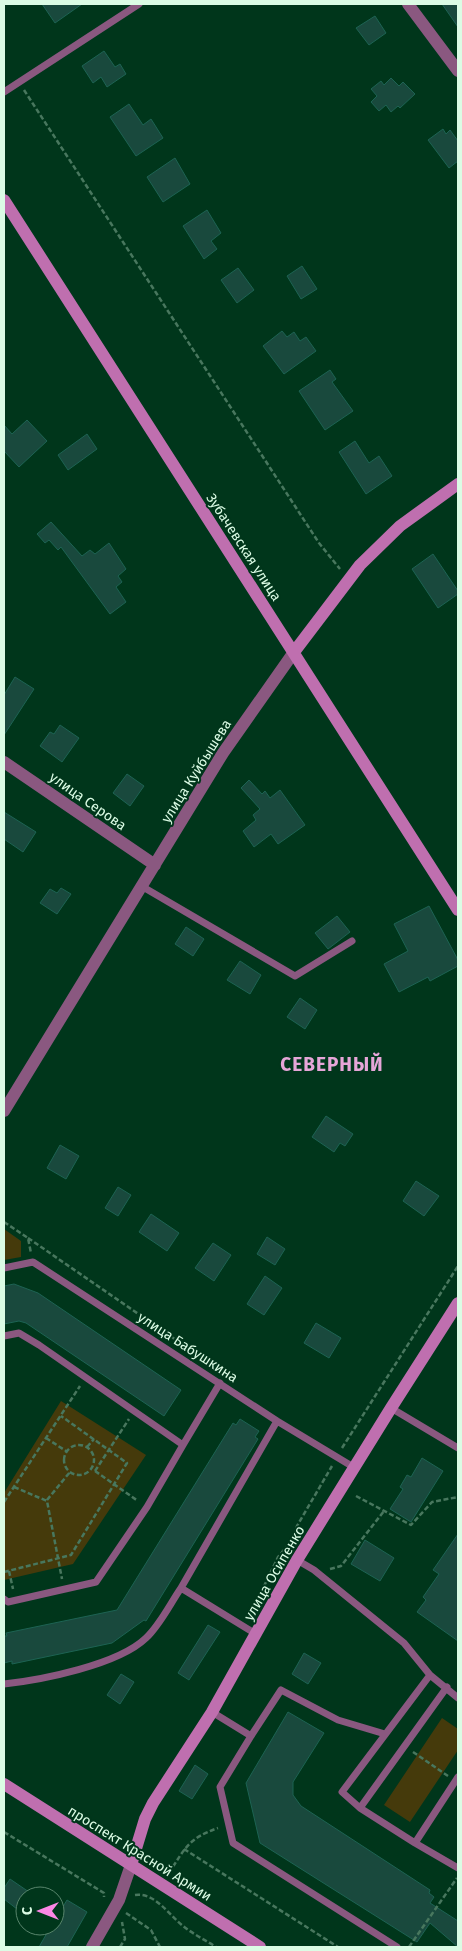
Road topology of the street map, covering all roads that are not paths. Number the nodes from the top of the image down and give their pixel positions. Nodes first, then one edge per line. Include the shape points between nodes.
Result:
1 (139, 4) edge
2 (408, 4) edge
3 (458, 72) edge
4 (4, 92) edge
5 (4, 200) edge
6 (458, 484) edge
7 (294, 652) junction
8 (4, 762) edge
9 (155, 865) junction
10 (143, 887) junction
11 (458, 910) edge
12 (352, 941) dead end
13 (4, 1111) edge
14 (4, 1268) edge
15 (458, 1303) edge
16 (4, 1336) edge
17 (220, 1384) junction
18 (390, 1408) junction
19 (277, 1421) junction
20 (183, 1445) junction
21 (457, 1445) edge
22 (355, 1468) junction
23 (297, 1560) junction
24 (181, 1588) junction
25 (4, 1600) edge
26 (256, 1634) junction
27 (430, 1675) junction
28 (4, 1684) edge
29 (447, 1687) junction
30 (458, 1698) edge
31 (212, 1712) junction
32 (385, 1734) junction
33 (251, 1736) junction
34 (457, 1779) edge
35 (4, 1784) edge
36 (360, 1808) junction
37 (415, 1842) junction
38 (131, 1865) junction
39 (458, 1868) edge
40 (92, 1947) edge
41 (260, 1947) edge
42 (397, 1947) edge

1 - 4 lane
2 - 3 street
5 - 7 street, Зубачевская улица
6 - 7 street, улица Куйбышева via 400,526 360,565
7 - 9 street, улица Куйбышева via 223,753
7 - 11 street, Зубачевская улица
8 - 9 street, улица Серова
9 - 10 street, улица Куйбышева
10 - 12 lane via 295,976
10 - 13 street, улица Куйбышева
14 - 17 lane, улица Бабушкина via 33,1262
15 - 18 street, улица Осипенко
16 - 20 lane via 19,1333
17 - 19 lane, улица Бабушкина
17 - 20 lane
18 - 21 lane
18 - 22 street, улица Осипенко
19 - 22 lane, улица Бабушкина
19 - 24 lane
20 - 25 lane via 148,1507 96,1582 8,1602
22 - 23 street, улица Осипенко
23 - 26 street, улица Осипенко
23 - 27 lane via 404,1643
24 - 26 lane
24 - 28 lane via 145,1639 120,1654 68,1672
26 - 31 street, улица Осипенко
27 - 29 lane
27 - 32 lane
29 - 30 lane
29 - 36 lane
31 - 33 lane
31 - 38 street, улица Осипенко via 153,1803
32 - 33 lane via 338,1720 282,1690
32 - 36 lane via 342,1792
33 - 42 lane via 220,1787 234,1842
34 - 37 lane
35 - 38 street, проспект Красной Армии
36 - 37 lane
37 - 39 lane
38 - 40 street via 122,1892
38 - 41 street, проспект Красной Армии

